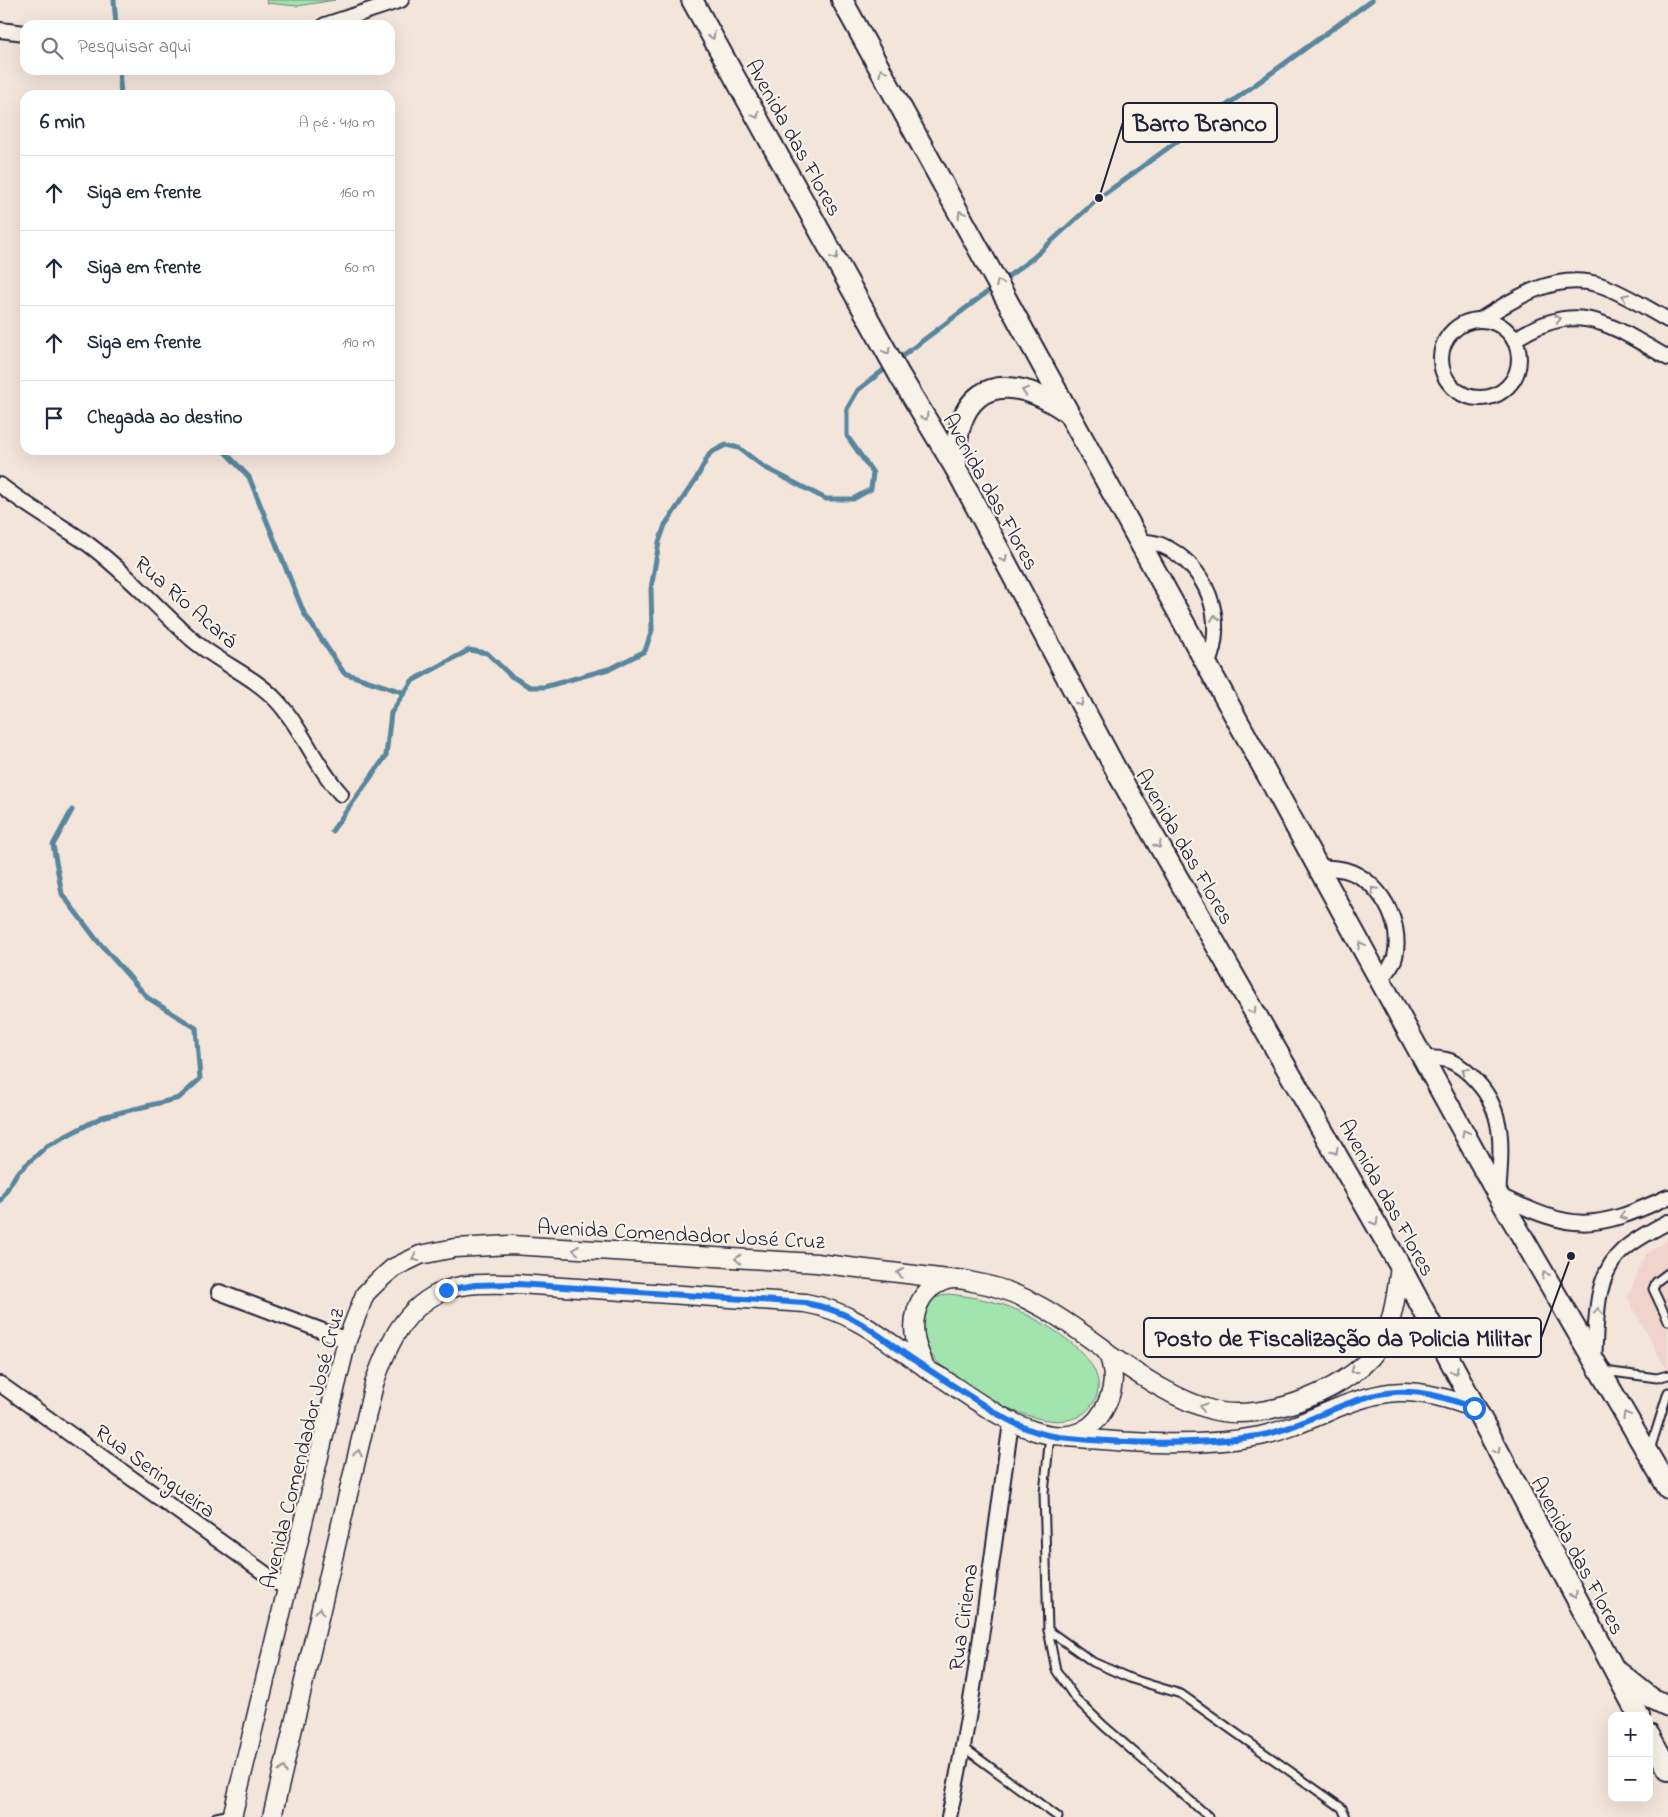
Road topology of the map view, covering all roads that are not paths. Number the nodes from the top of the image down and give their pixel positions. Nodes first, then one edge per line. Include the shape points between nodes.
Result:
1 (401, 0) edge
2 (692, 0) edge
3 (842, 0) edge
4 (340, 20) edge
5 (0, 30) edge
6 (20, 32) edge
7 (1480, 320) junction
8 (1668, 320) edge
9 (1514, 340) junction
10 (1668, 358) edge
11 (1068, 413) junction
12 (956, 469) junction
13 (0, 485) edge
14 (1139, 541) junction
15 (1207, 665) junction
16 (341, 794) dead end
17 (1318, 866) junction
18 (1380, 980) junction
19 (1423, 1058) junction
20 (1498, 1195) junction
21 (1668, 1197) edge
22 (1668, 1222) edge
23 (1400, 1266) junction
24 (1668, 1273) edge
25 (948, 1279) junction
26 (220, 1292) dead end
27 (1668, 1321) edge
28 (347, 1340) junction
29 (1108, 1354) junction
30 (1598, 1365) junction
31 (926, 1368) junction
32 (1668, 1375) edge
33 (0, 1384) edge
34 (1668, 1392) edge
35 (1474, 1408) junction
36 (1011, 1423) junction
37 (1056, 1436) junction
38 (1649, 1455) junction
39 (1668, 1488) edge
40 (288, 1590) junction
41 (1048, 1630) junction
42 (1612, 1666) junction
43 (1668, 1706) edge
44 (1637, 1712) edge
45 (1653, 1742) edge
46 (963, 1747) junction
47 (1668, 1769) edge
48 (227, 1816) edge
49 (272, 1817) edge
50 (949, 1817) edge
51 (1058, 1817) edge
52 (1209, 1817) edge
53 (1346, 1817) edge

1 - 4 street
2 -> 12 main road, Avenida das Flores via 900,376
11 -> 3 main road
5 - 6 street
8 -> 7 street via 1600,285 1580,281 1555,283 1537,289
7 - 9 street via 1500,325
7 - 9 street via 1457,327 1449,336 1441,358 1447,381 1466,396 1490,397 1510,384 1519,363 1519,351
9 -> 10 street via 1543,323 1576,316 1626,334
11 -> 12 main road via 1022,388 1004,387 988,391 968,408 961,423
11 - 14 main road
12 -> 23 main road, Avenida das Flores via 1121,779
13 - 16 street, Rua Río Acará via 87,544 194,641 278,701 319,767
14 - 15 main road
15 -> 14 street via 1213,652 1216,625 1204,584 1196,571 1173,552 1160,544
15 - 17 main road
18 -> 17 main road
18 -> 17 street via 1395,959 1396,948 1394,924 1385,903 1357,876 1345,870
18 - 19 main road
20 -> 19 main road
20 -> 19 street via 1502,1140 1500,1125 1489,1098 1461,1067 1449,1060
21 -> 20 street via 1598,1224 1563,1222
30 -> 20 main road
30 -> 22 street via 1598,1305 1611,1264 1623,1250
23 -> 29 street via 1387,1328 1382,1341 1367,1360 1327,1389 1275,1409 1249,1414 1213,1410 1187,1402
23 -> 35 main road, Avenida das Flores
24 - 27 lane via 1656,1282 1653,1289
25 -> 28 street, Avenida Comendador José Cruz via 816,1263 512,1245 455,1248 420,1255 393,1268 365,1294
25 - 29 street, Avenida Comendador José Cruz via 983,1283 1017,1294 1059,1315
25 - 31 street via 924,1296 914,1312 916,1341
26 - 28 street
28 - 40 street, Avenida Comendador José Cruz
29 - 37 street via 1114,1369 1114,1383 1098,1420 1085,1429
30 - 32 lane via 1657,1378
38 -> 30 main road
31 - 36 street
49 -> 31 street via 374,1384 385,1352 399,1326 420,1305 446,1290 475,1285 518,1284 805,1303 824,1306 868,1326
33 - 40 street, Rua Seringueira
34 - 38 lane
35 - 37 street via 1439,1396 1393,1392 1372,1394 1286,1429 1260,1436 1143,1444
35 -> 42 main road, Avenida das Flores
36 - 37 street
36 - 46 street, Rua Ciriema
37 - 41 lane via 1044,1493
38 - 39 main road
40 - 48 street, Avenida Comendador José Cruz
41 - 52 lane via 1056,1670 1075,1698
41 - 53 lane via 1093,1662 1132,1679 1181,1694 1342,1808
42 - 43 main road via 1636,1687
42 - 44 main road, Avenida das Flores
45 - 47 main road
46 - 50 street, Rua Ciriema
46 - 51 lane

